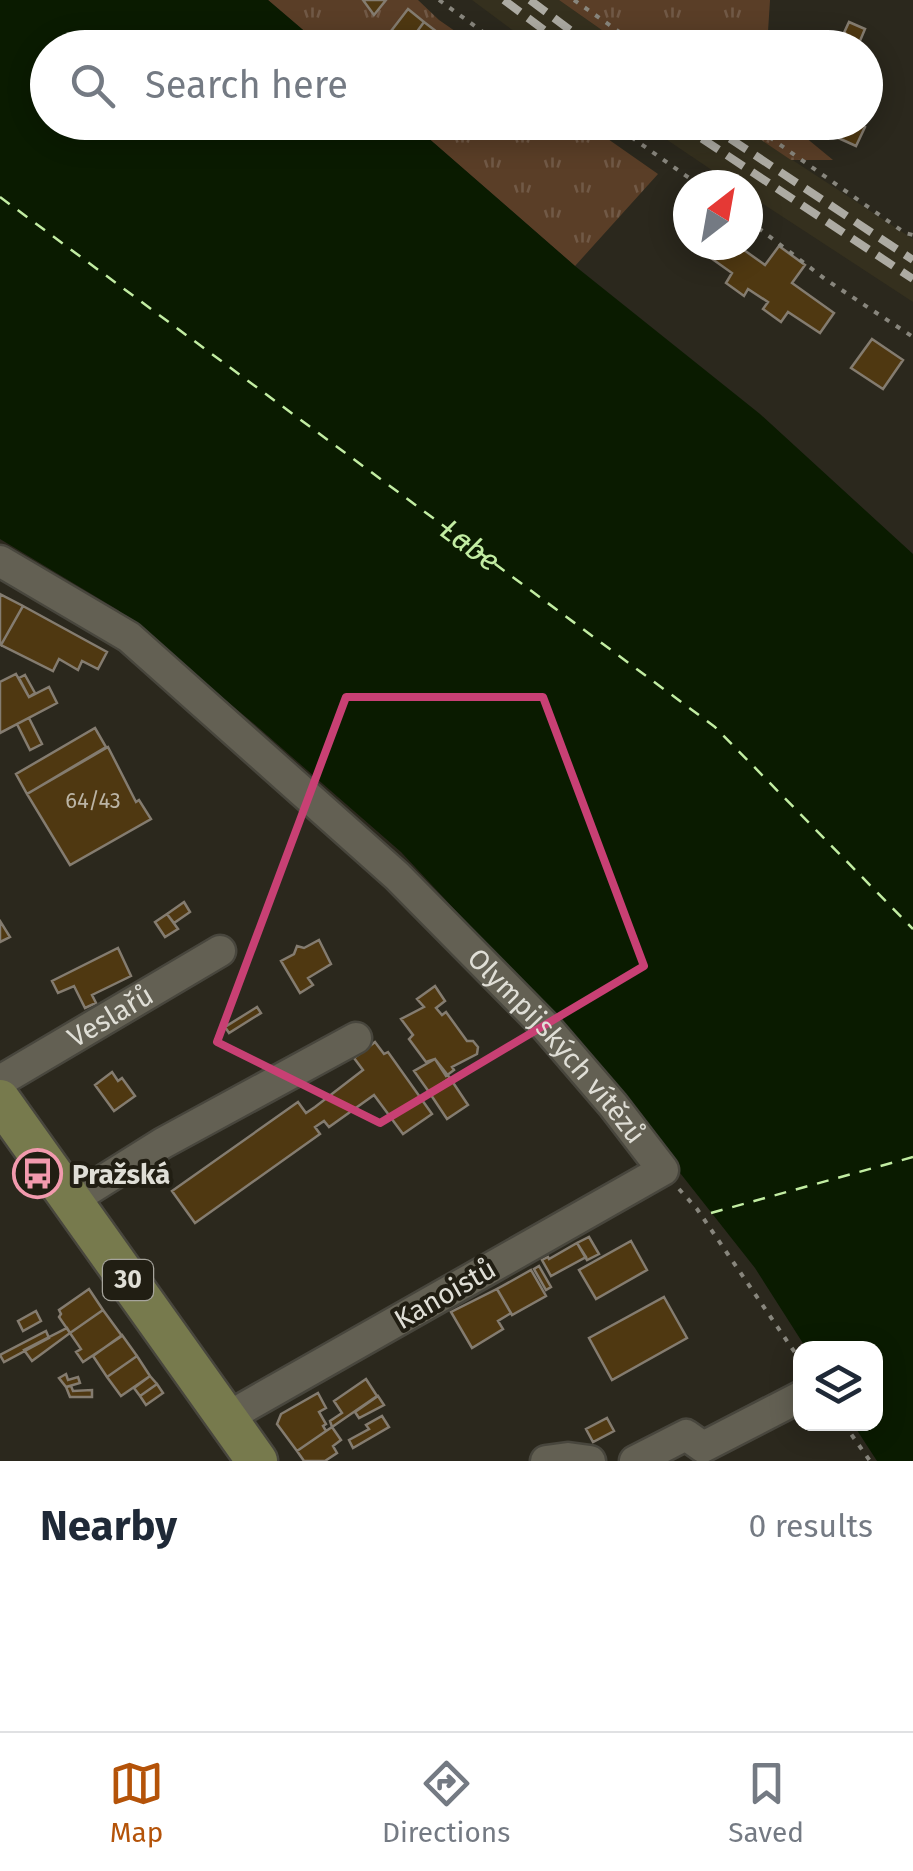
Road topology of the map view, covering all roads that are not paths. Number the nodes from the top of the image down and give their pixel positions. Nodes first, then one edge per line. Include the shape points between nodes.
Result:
1 (0, 561) edge
2 (220, 950) dead end
3 (356, 1038) dead end
4 (0, 1081) edge
5 (0, 1100) edge
6 (663, 1170) joint
7 (72, 1200) junction
8 (793, 1401) edge
9 (226, 1418) junction
10 (257, 1461) edge
11 (546, 1461) edge
12 (590, 1461) edge
13 (635, 1461) edge

1 - 6 street, Olympijských vítězů via 129,638 397,876 546,1027
2 - 4 street, Veslařů
3 - 7 street via 163,1142
5 - 7 main road, 30
6 - 9 street, Kanoistů
7 - 9 main road, 30
8 - 13 street via 703,1447 686,1434
9 - 10 main road, 30
11 - 12 street

